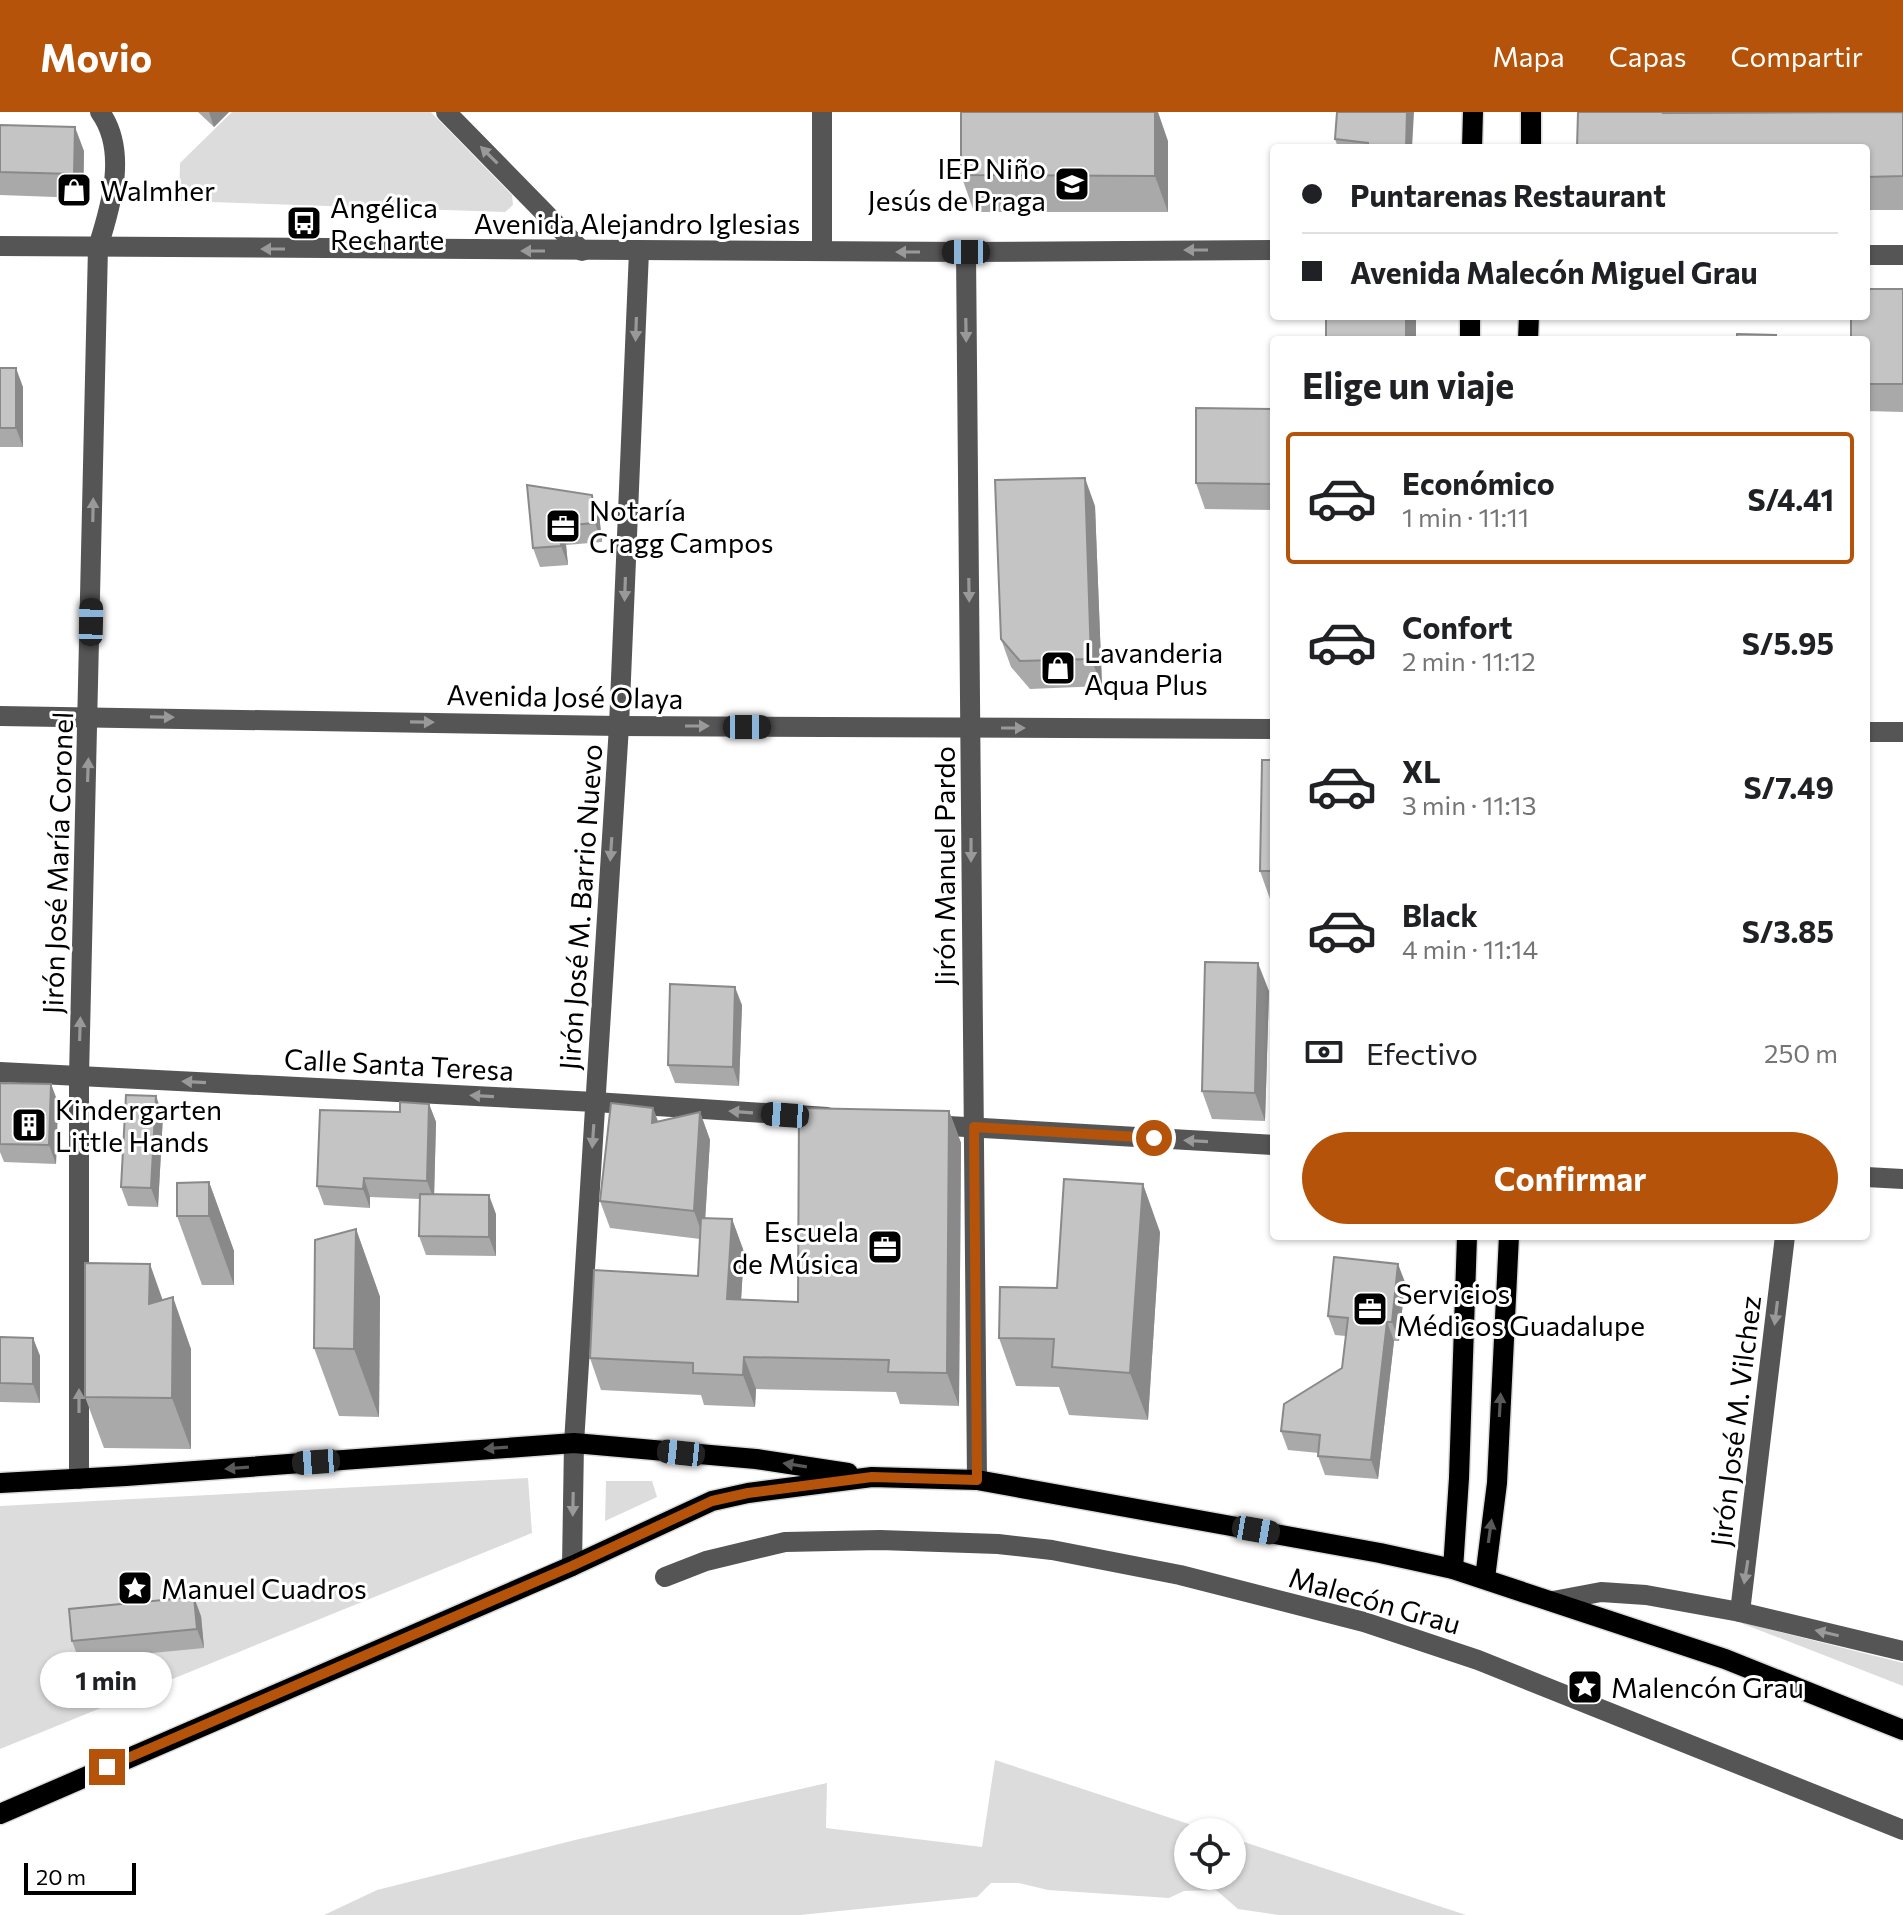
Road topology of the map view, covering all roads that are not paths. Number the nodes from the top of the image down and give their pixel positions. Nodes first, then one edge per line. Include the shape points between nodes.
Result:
1 (100, 112) edge
2 (446, 112) edge
3 (822, 112) edge
4 (1473, 112) edge
5 (1531, 112) edge
6 (1472, 144) edge
7 (1531, 144) edge
8 (0, 246) edge
9 (98, 247) junction
10 (1270, 250) edge
11 (582, 251) junction
12 (639, 251) junction
13 (822, 251) junction
14 (966, 252) junction
15 (1870, 255) edge
16 (1903, 255) edge
17 (0, 716) edge
18 (89, 716) junction
19 (619, 726) junction
20 (970, 727) junction
21 (1270, 729) edge
22 (1870, 732) edge
23 (1903, 732) edge
24 (0, 1072) edge
25 (79, 1077) junction
26 (595, 1102) junction
27 (848, 1119) edge
28 (911, 1123) edge
29 (974, 1127) junction
30 (1270, 1145) edge
31 (1870, 1177) edge
32 (1903, 1179) edge
33 (1467, 1240) edge
34 (1509, 1240) edge
35 (1785, 1240) edge
36 (574, 1443) junction
37 (872, 1477) junction
38 (79, 1479) junction
39 (977, 1480) junction
40 (0, 1483) edge
41 (572, 1566) junction
42 (1453, 1569) junction
43 (665, 1577) dead end
44 (1485, 1578) junction
45 (1553, 1601) junction
46 (1740, 1612) junction
47 (1903, 1651) edge
48 (1903, 1730) edge
49 (0, 1814) edge
50 (1903, 1830) edge

1 - 9 street, Jirón José María Coronel via 115,159 109,212
11 -> 2 street
3 - 13 street
4 - 6 main road
5 - 7 main road
8 - 9 street, Avenida Alejandro Iglesias
11 -> 9 street, Avenida Alejandro Iglesias
18 -> 9 street, Jirón José María Coronel
10 -> 14 street, Avenida Alejandro Iglesias
11 - 12 street, Avenida Alejandro Iglesias
12 - 13 street, Avenida Alejandro Iglesias
12 -> 19 street, Jirón José M. Barrio Nuevo
14 -> 13 street, Avenida Alejandro Iglesias
14 -> 20 street, Jirón Manuel Pardo
15 - 16 street
17 - 18 street, Avenida José Olaya
18 -> 19 street, Avenida José Olaya
25 -> 18 street, Jirón José María Coronel
19 -> 20 street, Avenida José Olaya
19 -> 26 street, Jirón José M. Barrio Nuevo
20 -> 21 street, Avenida José Olaya
20 -> 29 street, Jirón Manuel Pardo
22 - 23 street
24 - 25 street, Calle Santa Teresa
26 -> 25 street, Calle Santa Teresa
38 -> 25 street, Jirón José María Coronel
27 -> 26 street, Calle Santa Teresa
26 -> 36 street, Jirón José M. Barrio Nuevo
28 - 29 street
30 -> 29 street
29 - 39 street, Jirón Manuel Pardo
31 - 32 street
33 - 42 main road
44 -> 34 main road via 1497,1483
35 -> 46 street, Jirón José M. Vilchez
37 -> 36 main road via 756,1459
36 -> 38 main road
36 -> 41 street, Jirón José M. Barrio Nuevo
37 - 39 main road
37 - 41 main road via 712,1501
38 - 40 main road
39 - 42 main road
41 - 49 main road
42 - 44 main road
43 - 50 street, Malecón Grau via 785,1542 880,1540 1052,1550 1180,1575 1364,1622 1478,1660
44 - 45 main road
45 - 46 street via 1601,1592
45 - 48 main road via 1725,1659
47 -> 46 street

